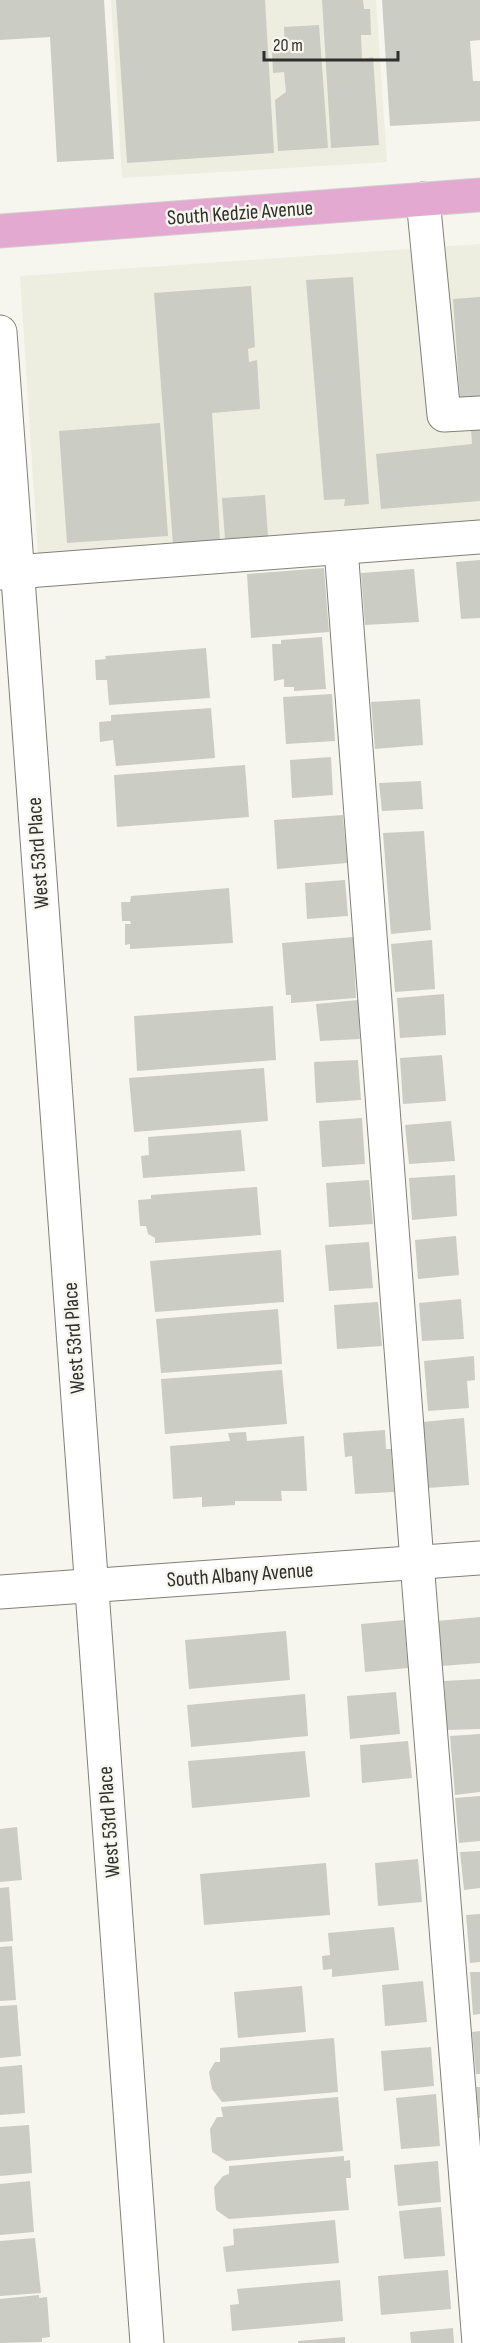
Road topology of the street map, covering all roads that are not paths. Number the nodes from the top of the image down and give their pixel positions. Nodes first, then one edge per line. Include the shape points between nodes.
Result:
1 (480, 195) edge
2 (423, 199) junction
3 (0, 231) edge
4 (0, 333) edge
5 (480, 413) edge
6 (4, 448) edge
7 (480, 537) edge
8 (341, 548) junction
9 (9, 572) edge
10 (480, 1557) edge
11 (417, 1562) junction
12 (92, 1586) junction
13 (0, 1592) edge
14 (147, 2343) edge
15 (479, 2343) edge

1 - 2 main road, South Kedzie Avenue
2 - 3 main road, South Kedzie Avenue
2 - 5 street via 444,415
4 - 6 street, West 53rd Place
6 - 9 street, West 53rd Place
7 - 8 street
8 - 9 street
8 - 11 street
9 - 12 street, West 53rd Place
10 - 11 street, South Albany Avenue
11 - 12 street, South Albany Avenue
11 - 15 street
12 - 13 street, South Albany Avenue
12 - 14 street, West 53rd Place

